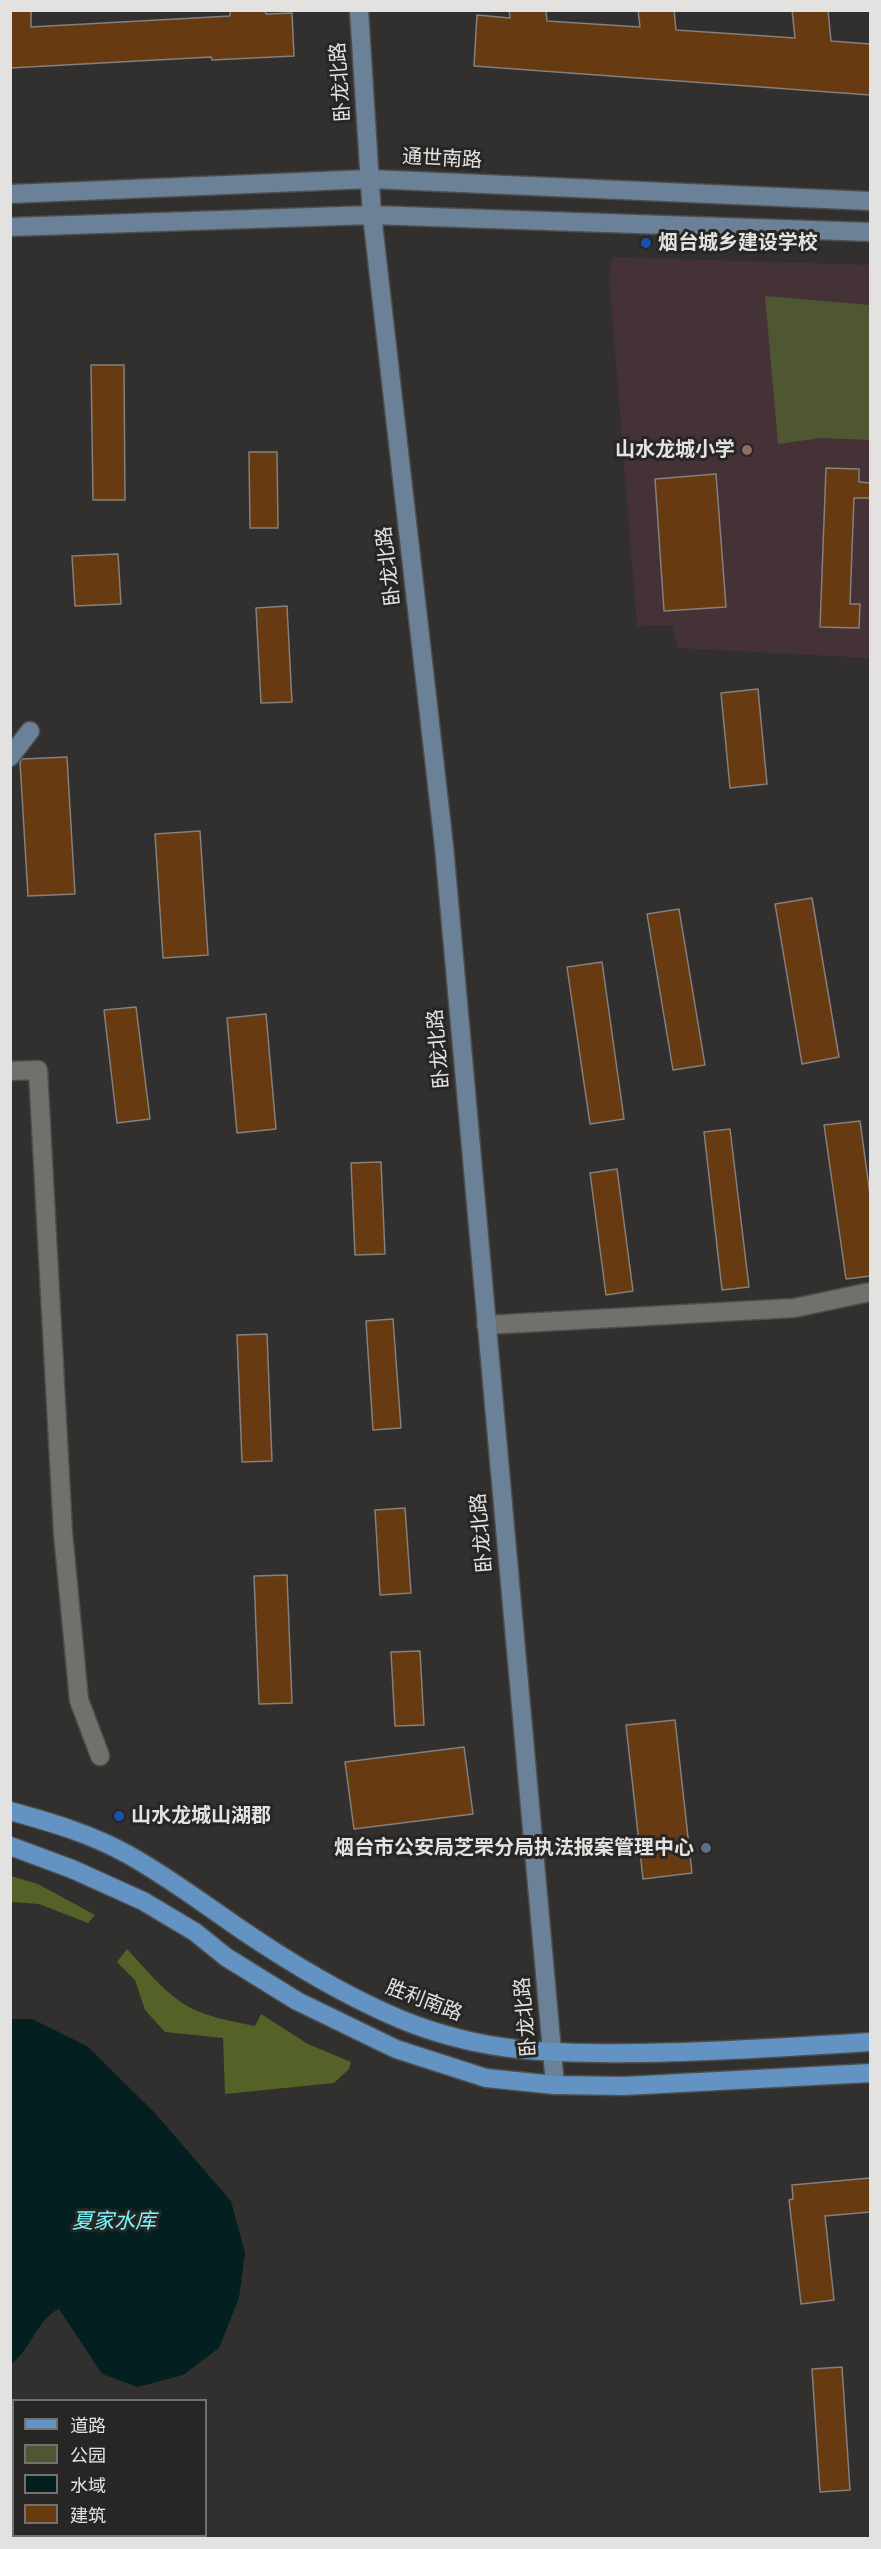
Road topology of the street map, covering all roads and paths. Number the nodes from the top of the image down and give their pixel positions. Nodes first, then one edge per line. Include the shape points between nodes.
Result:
1 (358, 10) edge
2 (369, 178) junction
3 (10, 194) edge
4 (870, 201) edge
5 (372, 215) junction
6 (10, 227) edge
7 (870, 232) edge
8 (30, 731) dead end
9 (10, 757) edge
10 (10, 1071) edge
11 (870, 1292) edge
12 (486, 1325) junction
13 (100, 1756) dead end
14 (10, 1811) edge
15 (10, 1846) edge
16 (870, 2042) edge
17 (552, 2054) junction
18 (870, 2073) edge
19 (555, 2085) junction

1 - 2 street, 卧龙北路
2 - 3 street, 通世南路
2 - 4 street, 通世南路
2 - 5 street, 卧龙北路
5 - 6 street
5 - 7 street
5 - 12 street, 卧龙北路 via 444,846
8 - 9 street
10 - 13 street via 38,1070 63,1533 79,1700
11 - 12 street via 794,1308
12 - 17 street, 卧龙北路
14 - 17 main road, 胜利南路 via 64,1826 126,1853 267,1947 399,2018 453,2038
15 - 19 main road via 143,1901 297,2001 396,2049 486,2078
16 - 17 main road, 胜利南路 via 728,2052
17 - 19 street, 卧龙北路
18 - 19 main road via 624,2086

